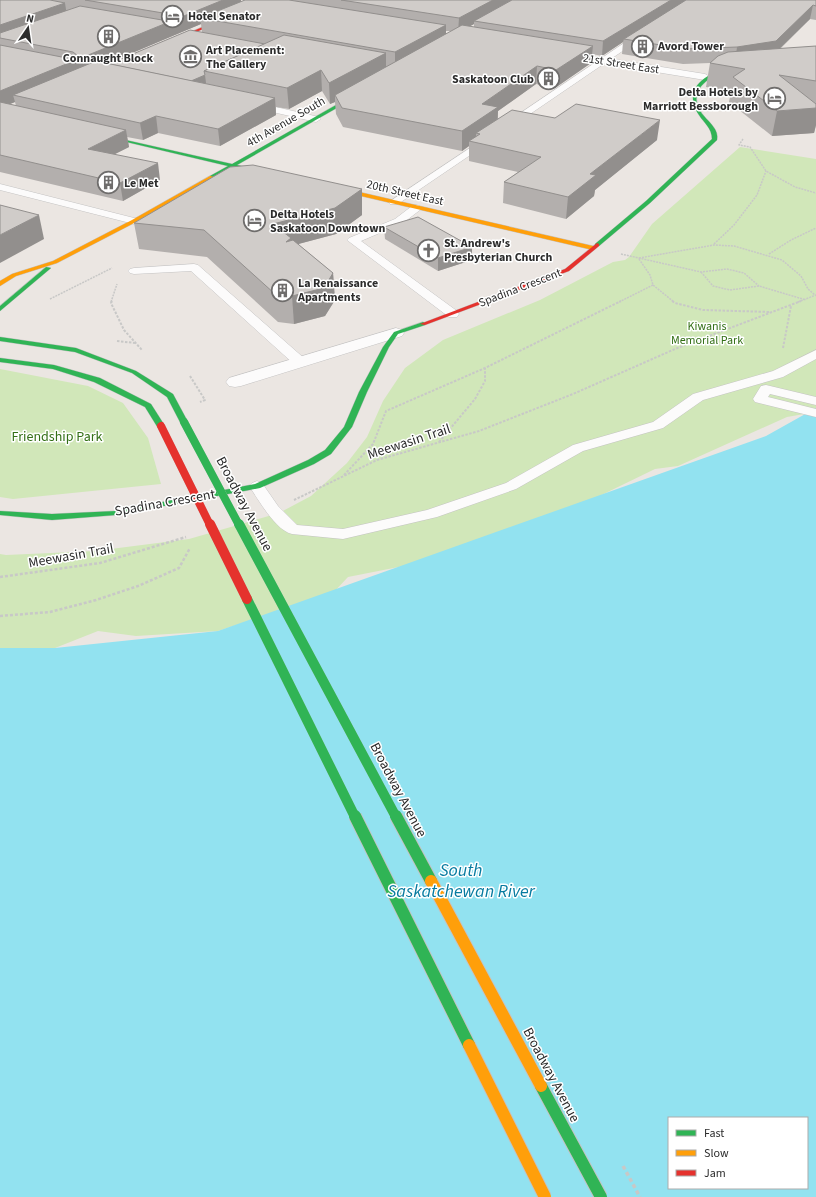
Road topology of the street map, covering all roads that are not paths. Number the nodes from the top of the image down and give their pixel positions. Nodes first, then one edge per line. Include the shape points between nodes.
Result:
1 (245, 1) edge
2 (271, 4) edge
3 (258, 5) junction
4 (648, 31) edge
5 (189, 34) junction
6 (163, 35) edge
7 (202, 36) edge
8 (160, 46) edge
9 (552, 52) edge
10 (603, 61) junction
11 (747, 63) edge
12 (705, 77) junction
13 (370, 88) edge
14 (245, 104) edge
15 (316, 119) junction
16 (93, 134) edge
17 (233, 166) junction
18 (277, 176) edge
19 (324, 186) edge
20 (0, 187) edge
21 (394, 202) junction
22 (416, 208) junction
23 (134, 221) junction
24 (593, 248) junction
25 (55, 262) junction
26 (134, 271) dead end
27 (0, 284) edge
28 (0, 309) edge
29 (453, 314) junction
30 (396, 333) junction
31 (0, 339) edge
32 (816, 354) edge
33 (0, 360) edge
34 (300, 362) junction
35 (235, 382) dead end
36 (731, 388) junction
37 (762, 395) junction
38 (816, 400) edge
39 (816, 408) edge
40 (816, 412) edge
41 (256, 486) junction
42 (0, 513) edge
43 (546, 1197) edge
44 (601, 1197) edge

1 - 3 street
1 - 6 main road
2 - 3 street
3 - 5 main road
4 - 10 lane
5 - 7 lane
5 - 8 main road
9 - 10 street, 21st Street East
10 - 12 street, 21st Street East
10 - 21 lane
11 - 12 main road
12 - 24 main road, Spadina Crescent via 695,90 694,99 700,113 715,132 715,139 648,202
13 - 15 main road, 4th Avenue South
14 - 15 lane
15 - 17 main road, 4th Avenue South
16 - 17 main road
17 - 18 main road
17 - 23 main road, 4th Avenue South
19 - 21 main road, 20th Street East
20 - 23 lane
21 - 22 main road, 20th Street East
22 - 24 main road, 20th Street East
22 - 29 lane via 399,221 353,240
23 - 25 main road, 4th Avenue South
24 - 29 main road, Spadina Crescent via 567,270
25 - 27 main road, 4th Avenue South via 14,275
25 - 28 main road, 4th Avenue South
26 - 34 lane via 194,267
29 - 30 main road, Spadina Crescent
30 - 34 street, Spadina Crescent
30 - 41 main road, Spadina Crescent via 362,392 348,427 328,452
31 - 44 main road, Broadway Avenue, bridge via 76,350 134,372 170,396
32 - 36 lane via 778,374
33 - 43 main road, bridge via 54,367 86,375 148,406 161,426
34 - 35 street, Spadina Crescent
36 - 37 lane
36 - 41 lane via 698,397 658,425 578,448 511,486 431,514 343,534 292,530 272,509
37 - 38 lane via 766,388
37 - 39 lane
37 - 40 lane via 760,399
41 - 42 main road, Spadina Crescent via 116,513 52,517

